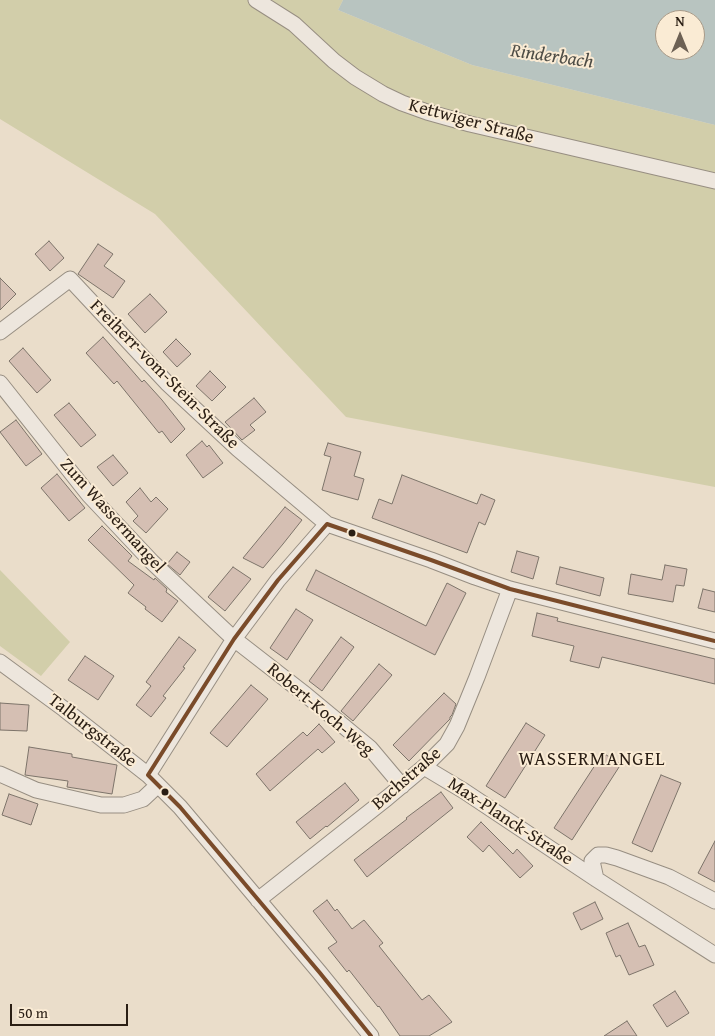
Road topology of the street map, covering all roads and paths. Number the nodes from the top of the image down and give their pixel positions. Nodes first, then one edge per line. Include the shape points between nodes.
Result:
1 (256, 0) edge
2 (715, 180) edge
3 (0, 332) edge
4 (0, 383) edge
5 (327, 524) junction
6 (510, 589) junction
7 (234, 640) junction
8 (715, 641) edge
9 (0, 662) edge
10 (424, 767) junction
11 (0, 774) edge
12 (153, 780) junction
13 (402, 786) junction
14 (596, 879) junction
15 (258, 900) junction
16 (715, 901) edge
17 (715, 955) edge
18 (371, 1036) edge

1 - 2 street, Kettwiger Straße via 294,24 355,77 402,103 470,124
3 - 5 street, Freiherr-vom-Stein-Straße via 70,279 167,383 238,449
4 - 7 street, Zum Wassermangel via 89,495 152,562
5 - 6 street
5 - 7 street via 278,580
6 - 8 street
6 - 10 street, Bachstraße via 457,726 447,744
7 - 12 street
7 - 13 street, Robert-Koch-Weg via 370,748
9 - 12 street, Talburgstraße
10 - 13 street, Bachstraße
10 - 14 street, Max-Planck-Straße
11 - 12 street via 36,790 101,805 124,805 143,799
12 - 15 street, Talburgstraße via 180,807
13 - 15 street, Bachstraße
14 - 16 street, Max-Planck-Straße via 592,861 598,855 606,855 668,877
14 - 17 street, Max-Planck-Straße
15 - 18 street, Talburgstraße

